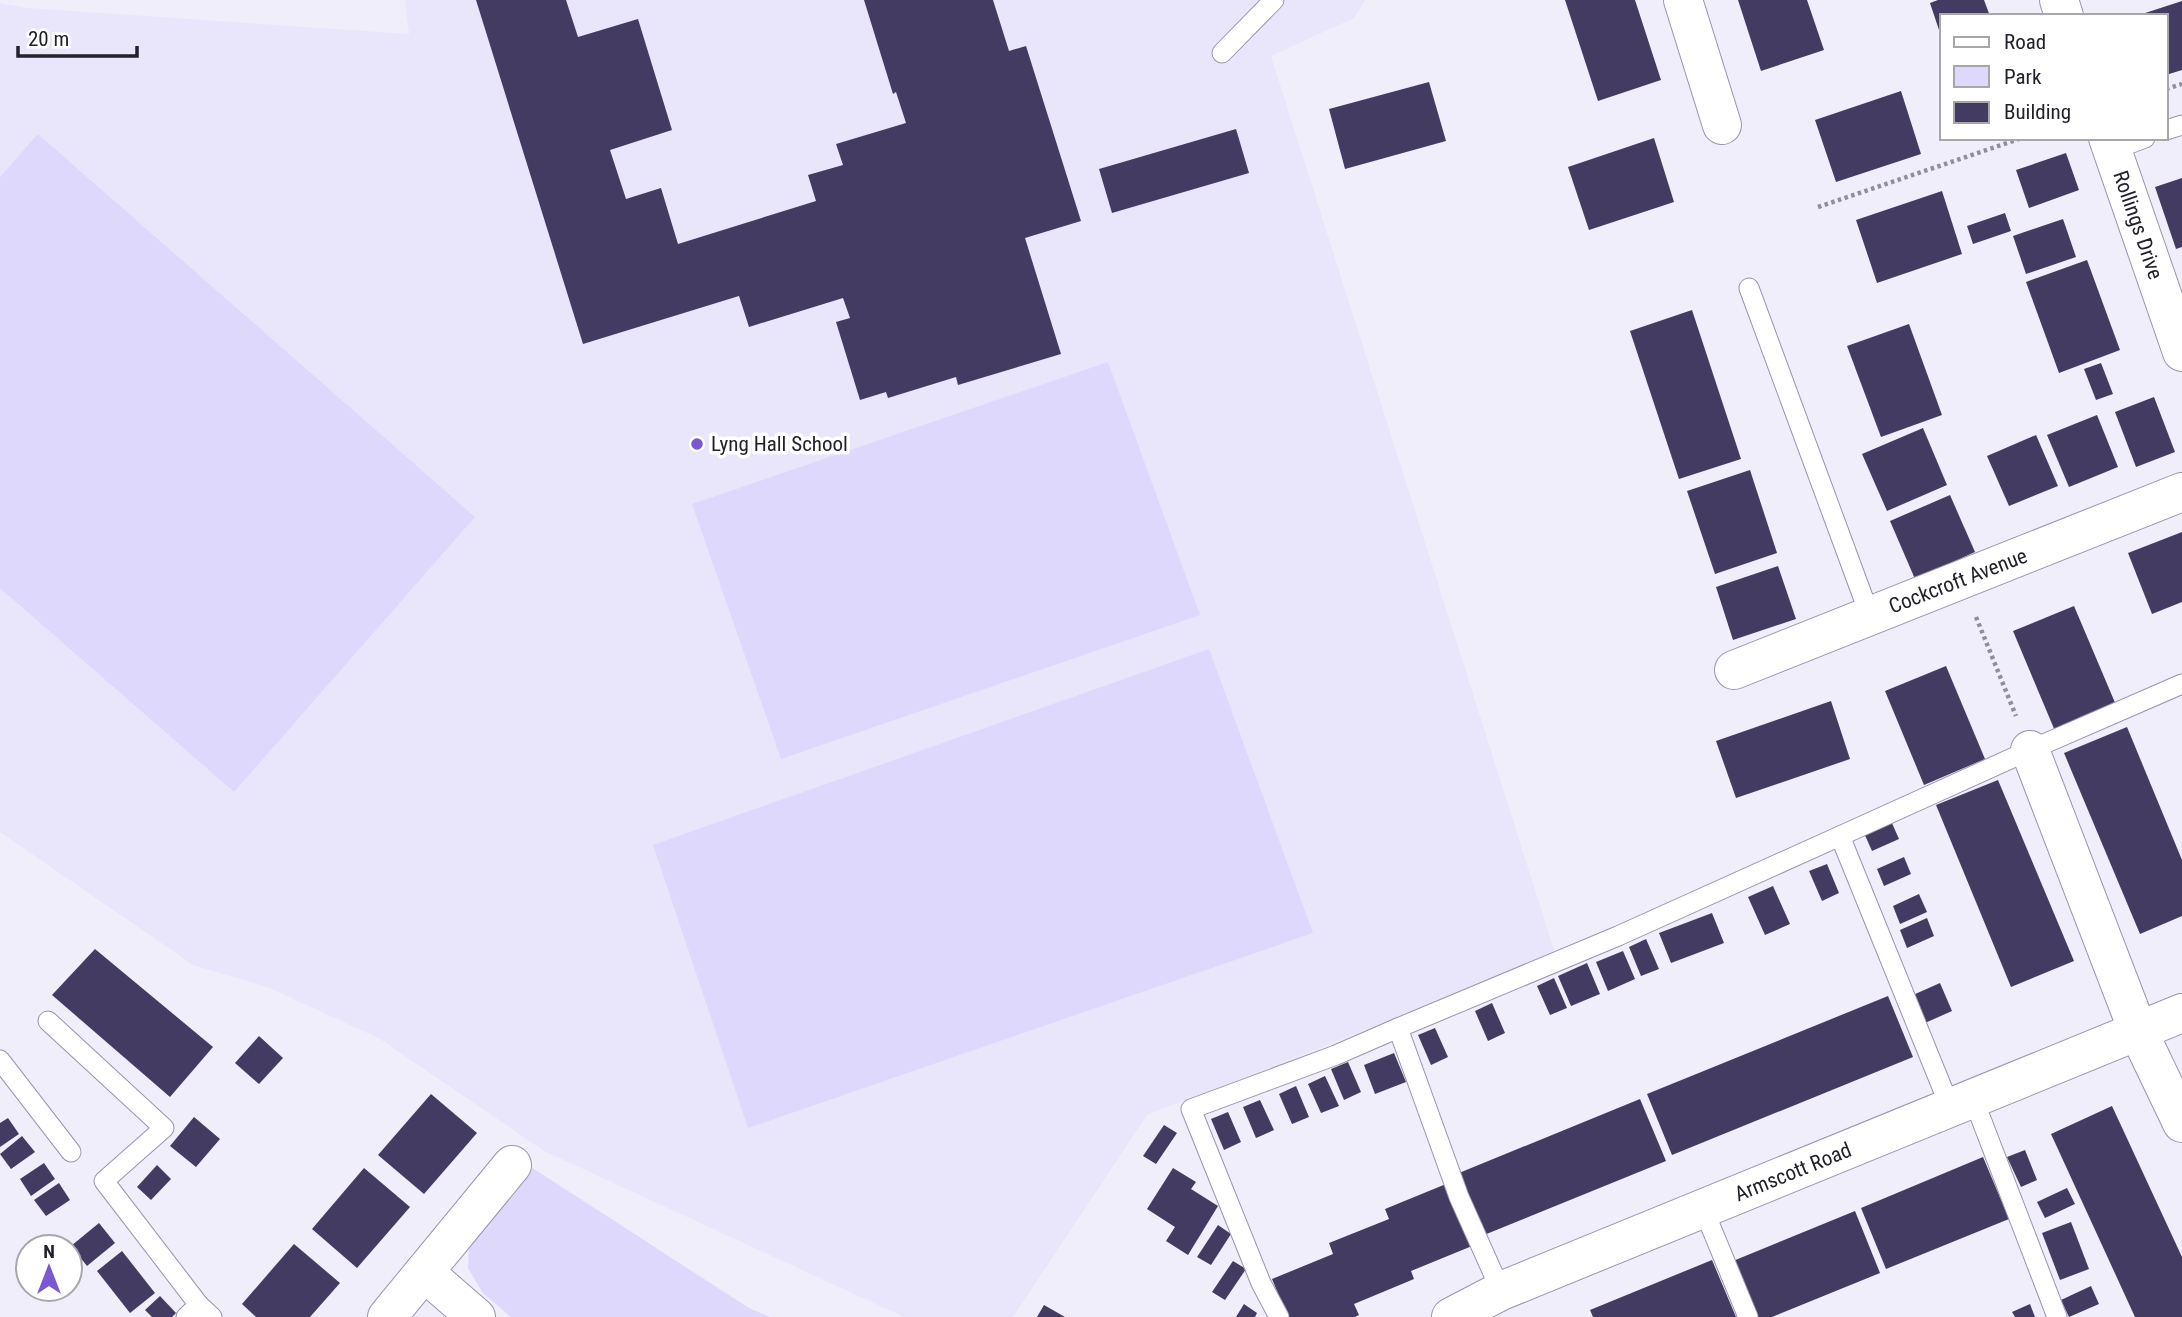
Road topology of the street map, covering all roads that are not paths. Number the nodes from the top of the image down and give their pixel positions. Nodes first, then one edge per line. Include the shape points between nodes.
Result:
1 (1274, 0) edge
2 (1683, 0) edge
3 (1222, 53) dead end
4 (1722, 125) dead end
5 (2122, 142) edge
6 (1749, 288) dead end
7 (2182, 352) edge
8 (2182, 492) edge
9 (1870, 616) junction
10 (1734, 670) dead end
11 (2182, 684) edge
12 (2030, 750) junction
13 (1840, 836) junction
14 (2182, 1013) edge
15 (48, 1021) dead end
16 (1398, 1028) junction
17 (2138, 1031) junction
18 (0, 1060) edge
19 (1961, 1103) junction
20 (2182, 1122) edge
21 (71, 1152) dead end
22 (512, 1165) dead end
23 (1703, 1208) junction
24 (424, 1272) junction
25 (1501, 1291) junction
26 (199, 1313) edge
27 (387, 1317) edge
28 (476, 1317) edge
29 (1279, 1317) edge
30 (1451, 1317) edge
31 (1748, 1317) edge
32 (2057, 1317) edge

1 - 3 lane
2 - 4 street
5 - 7 street, Rollings Drive
6 - 9 lane
8 - 9 street, Cockcroft Avenue
9 - 10 street, Cockcroft Avenue
11 - 12 lane
12 - 13 lane
12 - 17 street
13 - 16 lane
13 - 19 lane
14 - 17 street, Armscott Road
15 - 26 lane via 164,1128 104,1181
16 - 25 lane via 1460,1197
16 - 29 lane via 1191,1109
17 - 19 street, Armscott Road
17 - 20 street
18 - 21 lane
19 - 23 street, Armscott Road
19 - 32 lane
22 - 24 street
23 - 25 street, Armscott Road
23 - 31 lane
24 - 27 street
24 - 28 street
25 - 30 street, Armscott Road

